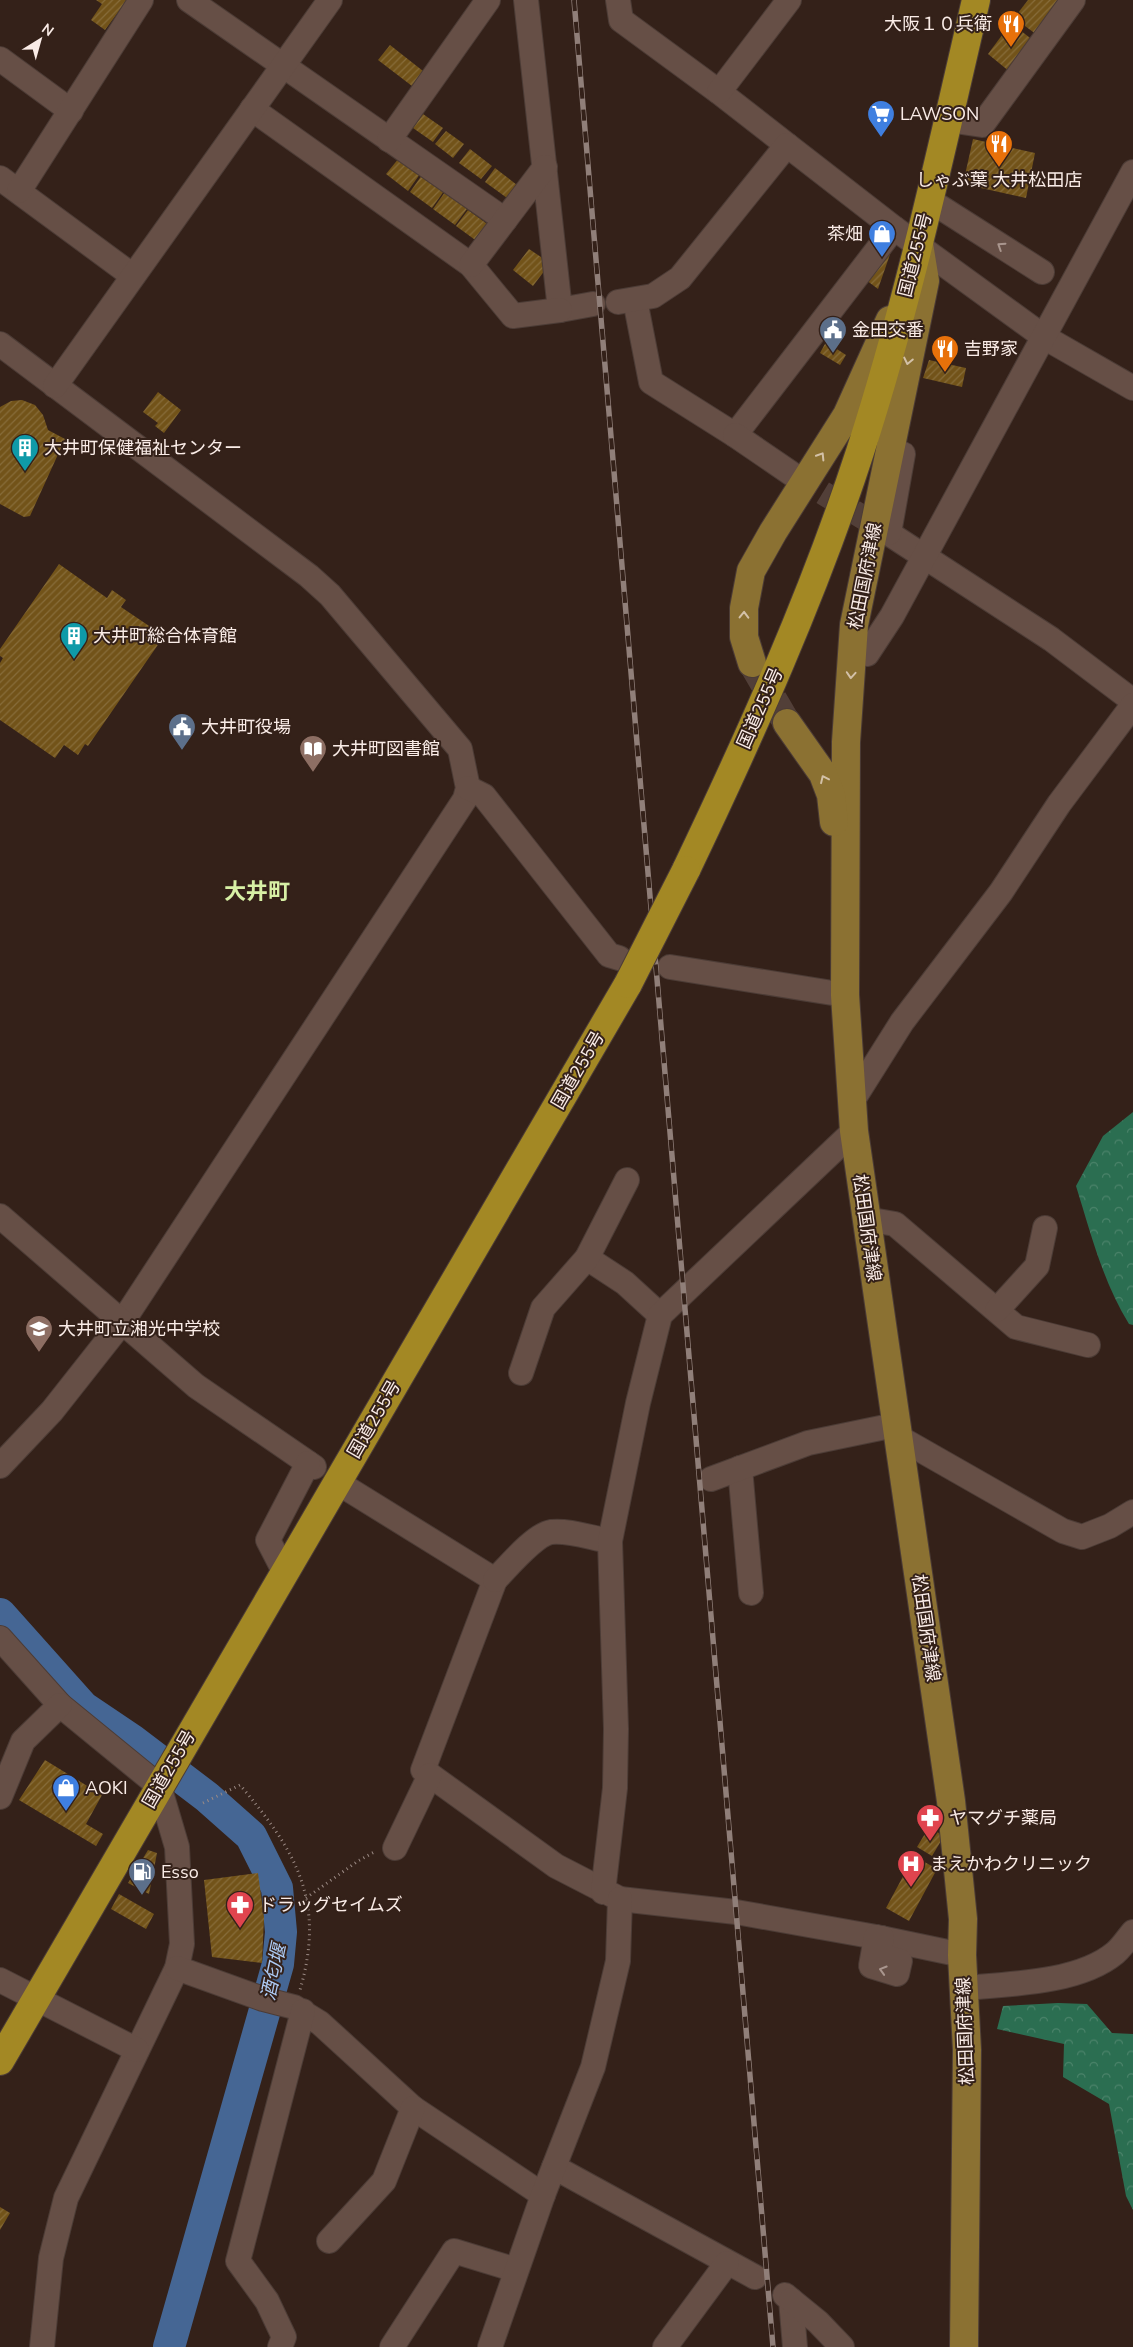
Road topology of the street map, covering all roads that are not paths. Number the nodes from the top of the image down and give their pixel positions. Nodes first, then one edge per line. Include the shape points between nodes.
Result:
1 (141, 0) edge
2 (189, 0) edge
3 (330, 0) edge
4 (488, 0) edge
5 (526, 0) edge
6 (618, 0) edge
7 (789, 0) edge
8 (976, 0) edge
9 (1073, 0) edge
10 (0, 59) edge
11 (283, 66) junction
12 (719, 92) junction
13 (252, 109) junction
14 (70, 111) junction
15 (948, 120) junction
16 (389, 140) junction
17 (787, 145) junction
18 (545, 167) junction
19 (1133, 172) edge
20 (9, 185) edge
21 (929, 200) junction
22 (505, 220) junction
23 (894, 228) junction
24 (919, 244) junction
25 (471, 265) junction
26 (912, 272) junction
27 (133, 276) junction
28 (1067, 294) junction
29 (593, 304) dead end
30 (560, 310) junction
31 (1044, 337) junction
32 (0, 344) edge
33 (55, 386) junction
34 (1133, 388) edge
35 (735, 435) junction
36 (890, 450) junction
37 (792, 474) tunnel mouth
38 (924, 555) junction
39 (867, 654) dead end
40 (752, 663) tunnel mouth
41 (1133, 701) edge
42 (1133, 705) edge
43 (787, 723) tunnel mouth
44 (468, 788) junction
45 (845, 912) junction
46 (619, 958) dead end
47 (670, 966) dead end
48 (845, 994) junction
49 (852, 1103) junction
50 (854, 1132) junction
51 (627, 1180) dead end
52 (0, 1216) edge
53 (866, 1218) junction
54 (1045, 1228) dead end
55 (587, 1258) junction
56 (997, 1310) junction
57 (660, 1314) junction
58 (123, 1321) junction
59 (1088, 1345) dead end
60 (521, 1373) dead end
61 (897, 1431) junction
62 (0, 1466) edge
63 (740, 1468) junction
64 (711, 1479) dead end
65 (348, 1489) dead end
66 (1133, 1512) edge
67 (610, 1541) junction
68 (284, 1572) junction
69 (495, 1580) junction
70 (751, 1592) dead end
71 (0, 1638) edge
72 (60, 1705) junction
73 (430, 1776) junction
74 (162, 1782) junction
75 (0, 1797) edge
76 (387, 1849) road end
77 (612, 1895) junction
78 (1133, 1932) edge
79 (962, 1955) junction
80 (177, 1968) junction
81 (0, 1980) edge
82 (964, 1988) junction
83 (36, 1999) junction
84 (296, 2008) junction
85 (138, 2050) junction
86 (0, 2061) edge
87 (413, 2108) junction
88 (554, 2167) junction
89 (543, 2195) junction
90 (329, 2242) dead end
91 (727, 2263) junction
92 (516, 2270) junction
93 (755, 2277) dead end
94 (42, 2347) edge
95 (280, 2347) edge
96 (392, 2347) edge
97 (490, 2347) edge
98 (665, 2347) edge
99 (795, 2347) edge
100 (842, 2347) edge
101 (964, 2347) edge

1 - 14 street
2 - 11 street
3 - 11 street
4 - 16 street
5 - 18 street
6 - 12 street via 621,20
7 - 12 street
8 - 15 highway, 国道255号
9 - 15 street via 982,125
10 - 14 street
11 - 13 street
11 - 16 street
12 - 17 street
13 - 25 street
13 - 27 street
14 - 20 street
15 - 21 highway, 国道255号
16 - 22 street
17 - 23 street
17 - 35 street via 680,278 653,296 626,301 651,382
18 - 22 street
18 - 30 street
19 - 28 street
20 - 27 street
21 - 24 highway, 国道255号
28 -> 21 street via 1037,282 1042,272
22 - 25 street
23 - 24 street
23 - 35 street
24 - 26 highway, 国道255号
24 - 31 street
24 -> 36 main road, 松田国府津線 via 925,281
25 - 30 street via 513,316
40 -> 26 main road via 744,637 744,608 751,571 847,414
26 - 68 highway, 国道255号, bridge via 860,451 802,613 686,870 628,984
27 - 33 street
28 - 31 street
29 - 30 street
31 - 34 street
31 - 38 street
32 - 33 street
33 - 44 street via 330,595 460,749
35 - 37 street
36 - 38 street via 903,454 885,531
36 -> 45 main road, 松田国府津線 via 854,625 846,742
38 - 39 street via 892,616
38 - 41 street via 1051,639
42 - 49 street via 1059,804 1001,892 902,1022
45 -> 43 main road, 松田国府津線 via 831,795 823,774
44 - 46 street via 484,796 609,955
44 - 58 street via 465,799
45 - 48 main road, 松田国府津線
47 - 48 street
48 - 49 main road, 松田国府津線
49 - 50 main road, 松田国府津線
50 - 53 main road, 松田国府津線
50 - 57 street
51 - 55 street
52 - 58 street
53 - 56 street via 894,1224
53 - 61 main road, 松田国府津線
54 - 56 street via 1038,1266
55 - 57 street via 625,1283
55 - 60 street via 543,1308
56 - 59 street via 1016,1327
57 - 67 street
58 - 62 street via 52,1411
58 - 68 street via 196,1386 311,1465 268,1540
61 - 63 street via 808,1444
61 - 66 street via 1063,1531 1082,1537
61 - 79 main road, 松田国府津線 via 952,1801 963,1919
63 - 64 street
63 - 70 street
65 - 69 street
67 - 69 street via 550,1532 535,1540
67 - 77 street via 616,1729
68 - 74 highway, 国道255号
69 - 73 street via 423,1770
71 - 72 street
72 - 74 street
72 - 75 street via 23,1741
73 - 76 street
73 - 77 street via 556,1866
74 - 80 street via 177,1847 182,1944
74 - 83 highway, 国道255号
77 - 79 street via 736,1912
77 - 88 street via 618,1961 593,2067
78 - 82 street via 1115,1953 1063,1976
79 - 82 main road, 松田国府津線
80 - 84 street
80 - 85 street
81 - 83 street
82 - 101 main road, 松田国府津線 via 967,2050
83 - 85 street
83 - 86 highway, 国道255号
84 - 87 street via 320,2023
84 - 95 street via 238,2261 267,2300 284,2336
85 - 94 street via 66,2198 51,2258
87 - 89 street
87 - 90 street via 384,2181
88 - 89 street
88 - 91 street
89 - 92 street
91 - 93 street
91 - 98 street
92 - 96 street via 454,2251
92 - 97 street
99 - 100 street via 786,2296

